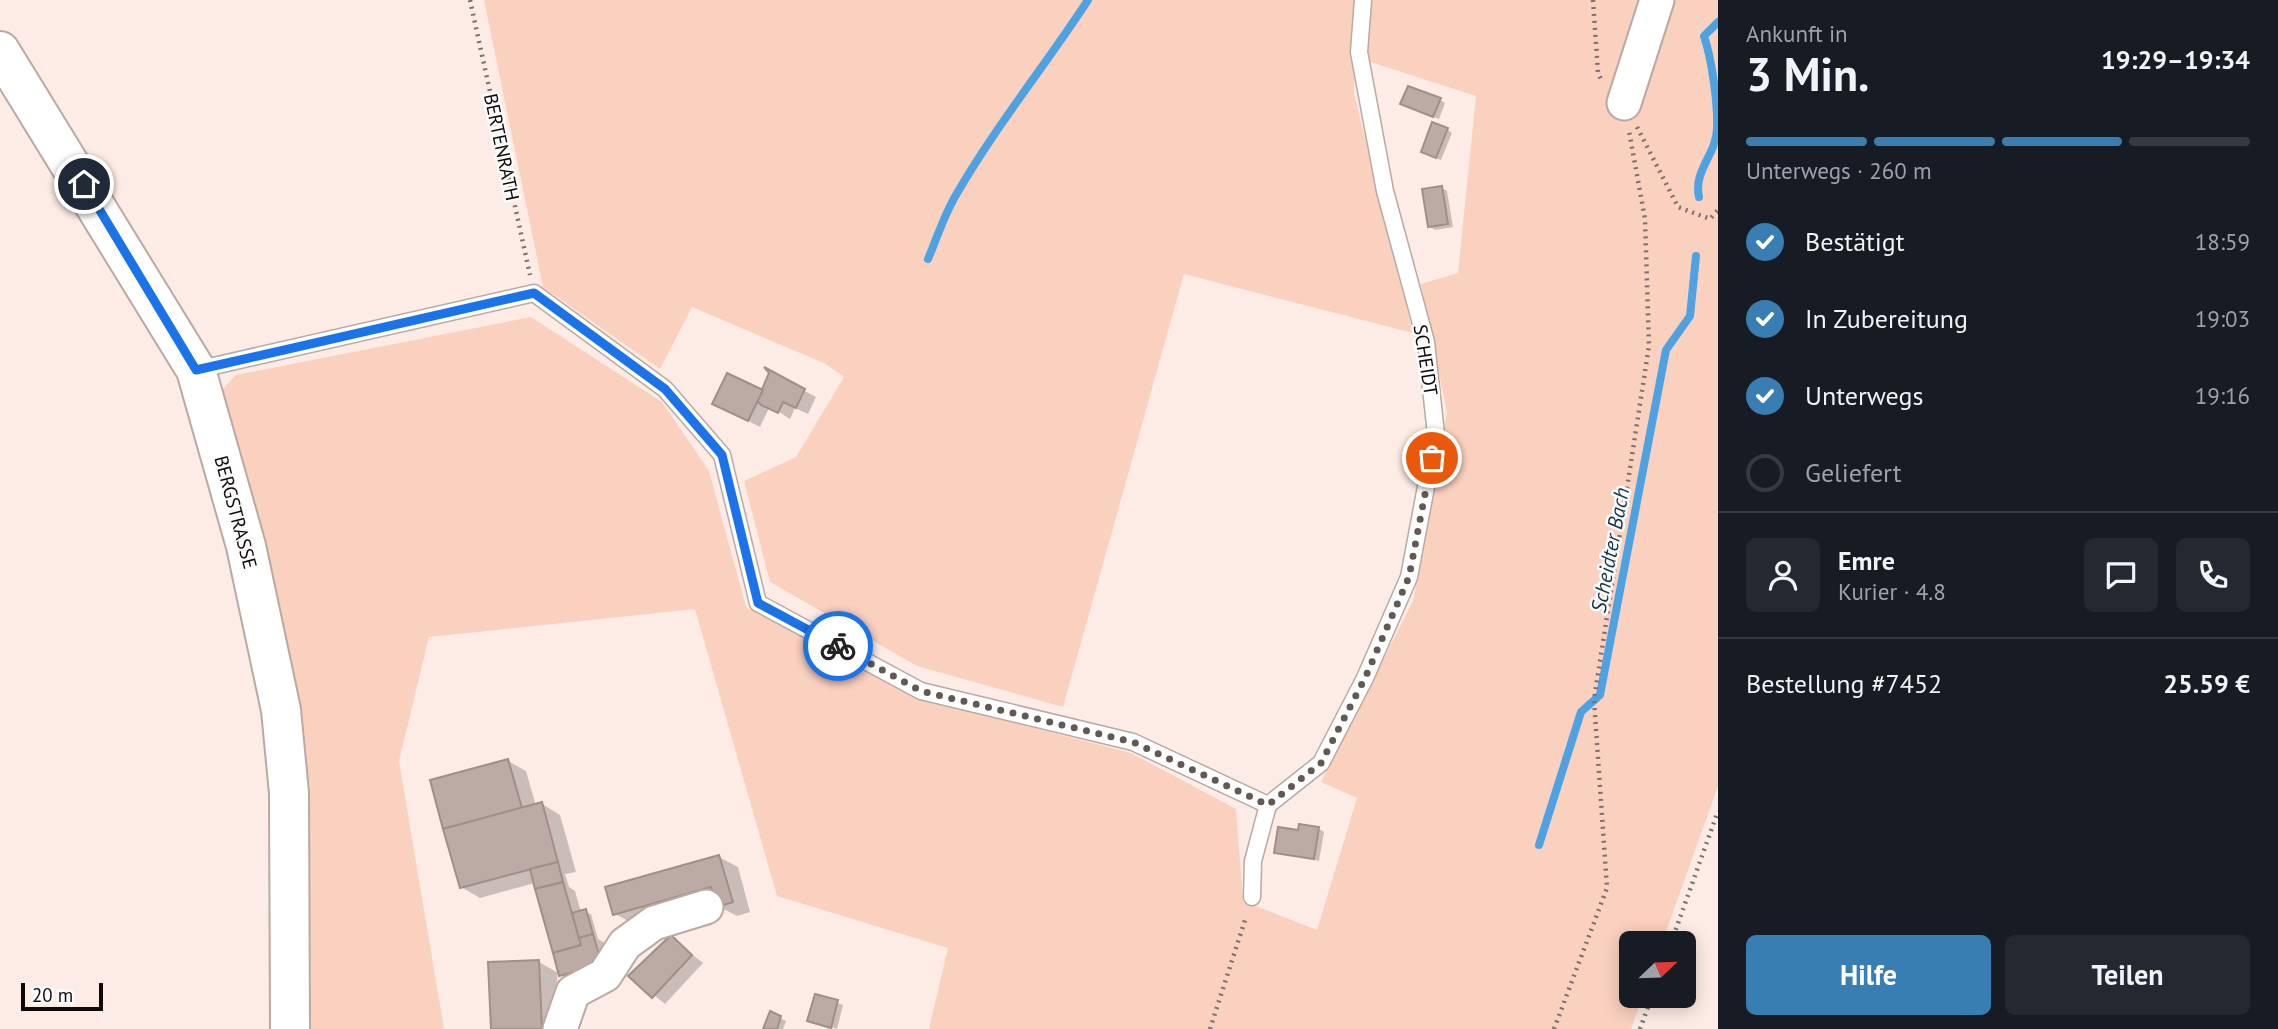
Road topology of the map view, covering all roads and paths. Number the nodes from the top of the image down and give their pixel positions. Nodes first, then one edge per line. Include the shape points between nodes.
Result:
1 (470, 0) edge
2 (1363, 0) edge
3 (1593, 0) edge
4 (1657, 0) edge
5 (0, 51) edge
6 (1624, 103) junction
7 (1718, 210) edge
8 (534, 293) junction
9 (196, 370) junction
10 (1268, 805) junction
11 (1718, 811) edge
12 (1252, 897) joint
13 (706, 907) dead end
14 (1675, 931) edge
15 (1648, 1008) edge
16 (289, 1029) edge
17 (560, 1029) edge
18 (1210, 1029) edge
19 (1554, 1029) edge
20 (1640, 1029) edge

1 - 8 path, BERTENRATH
2 - 10 lane, SCHEIDT via 1359,51 1385,191 1426,342 1436,434 1409,577 1365,678 1321,763
3 - 6 path via 1598,73 1614,97
4 - 6 street
5 - 9 street, BERGSTRASSE
6 - 7 path via 1678,207 1710,219
6 - 19 path via 1646,219 1649,346 1594,700 1606,888
8 - 9 lane
8 - 10 lane via 665,389 722,455 758,603 921,691 1133,742
9 - 16 street, BERGSTRASSE via 246,546 281,710 289,793
10 - 12 lane via 1253,860
11 - 14 path
12 - 18 path
13 - 17 street via 654,923 625,944 605,975 573,992
15 - 20 path

